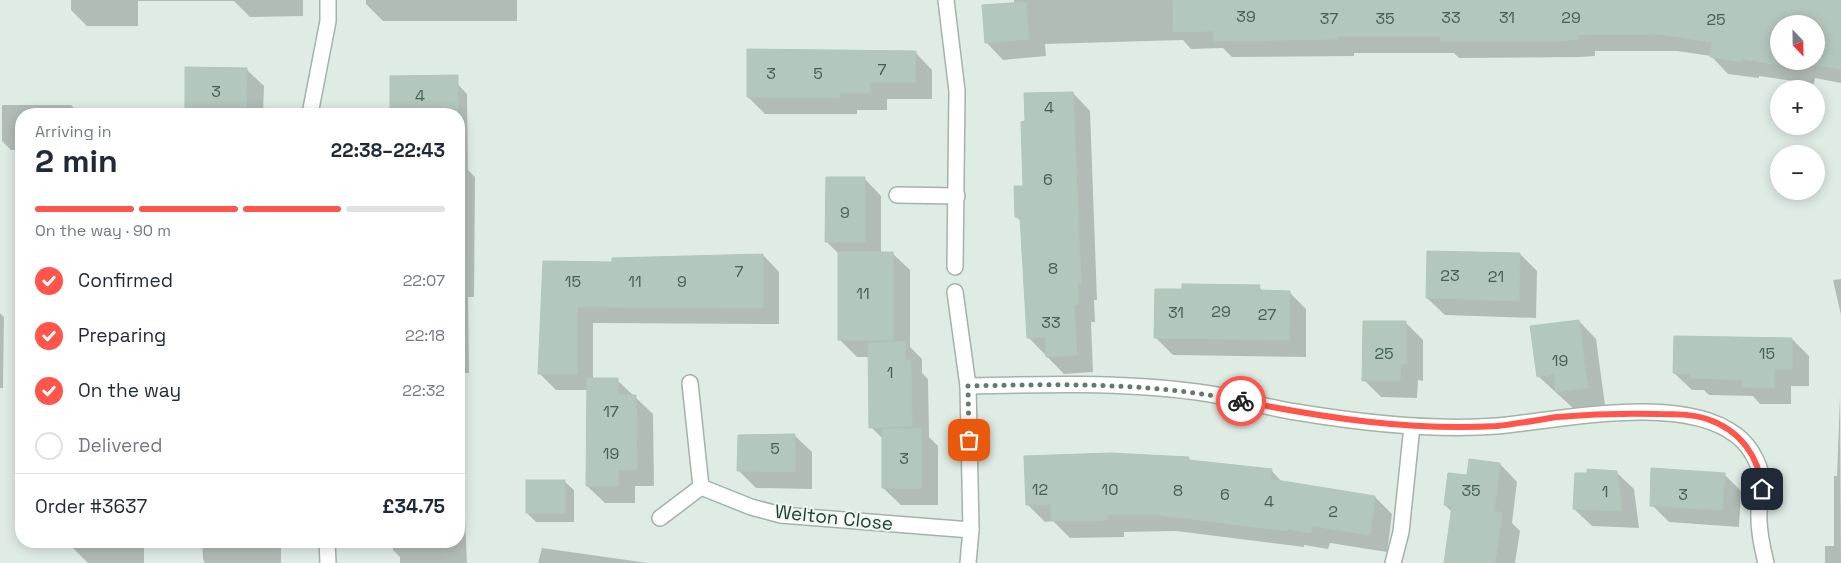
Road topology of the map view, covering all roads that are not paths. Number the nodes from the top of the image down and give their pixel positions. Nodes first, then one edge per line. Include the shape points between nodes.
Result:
1 (328, 0) edge
2 (946, 0) edge
3 (311, 108) edge
4 (898, 195) dead end
5 (956, 196) junction
6 (955, 268) dead end
7 (955, 292) dead end
8 (690, 383) dead end
9 (968, 386) junction
10 (1412, 426) junction
11 (701, 487) junction
12 (660, 518) dead end
13 (971, 530) junction
14 (327, 548) edge
15 (328, 563) edge
16 (968, 563) edge
17 (1393, 563) edge
18 (1766, 563) edge

1 - 3 street via 328,21
2 - 5 street via 957,90
4 - 5 street
5 - 6 street
7 - 9 street
8 - 11 street
9 - 10 street via 1076,383 1198,392 1297,412
9 - 13 street
10 - 17 street via 1401,532
10 - 18 street via 1497,426 1614,413 1690,415 1708,419 1738,436 1750,449 1760,472 1760,539
11 - 12 street
11 - 13 street, Welton Close via 781,515
13 - 16 street
14 - 15 street

